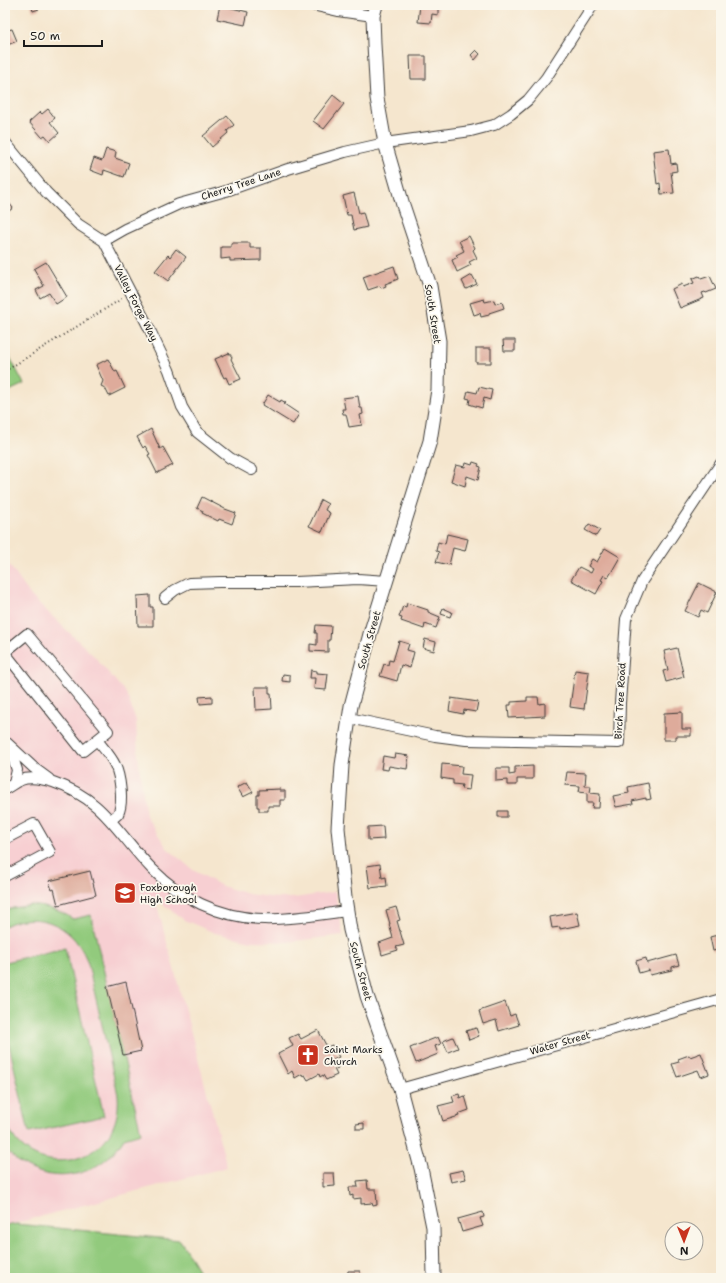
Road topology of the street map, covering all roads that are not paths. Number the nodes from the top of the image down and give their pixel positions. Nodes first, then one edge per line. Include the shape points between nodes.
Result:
1 (312, 5) edge
2 (593, 5) edge
3 (374, 11) edge
4 (5, 142) edge
5 (385, 143) junction
6 (104, 241) junction
7 (721, 463) edge
8 (252, 470) dead end
9 (386, 580) junction
10 (165, 598) dead end
11 (5, 639) edge
12 (16, 643) junction
13 (5, 653) edge
14 (349, 718) junction
15 (6, 740) edge
16 (97, 740) junction
17 (14, 782) junction
18 (56, 783) junction
19 (5, 789) edge
20 (111, 820) junction
21 (5, 839) edge
22 (5, 876) edge
23 (347, 911) junction
24 (721, 999) edge
25 (400, 1089) junction
26 (434, 1278) edge

1 - 3 street via 338,12
2 - 5 street, Cherry Tree Lane via 546,78 528,100 511,114 494,125 471,131
3 - 5 main road, South Street via 377,98
4 - 6 street, Valley Forge Way via 46,192 78,224
5 - 6 street, Cherry Tree Lane via 295,166 179,204
5 - 9 main road, South Street via 430,286 438,341 438,390 430,440
6 - 8 street, Valley Forge Way via 169,370 182,407 197,432 230,458
7 - 14 street, Birch Tree Road via 642,581 626,619 619,743 466,740
9 - 10 street via 189,583
9 - 14 main road, South Street
11 - 12 street
12 - 13 street
12 - 16 street via 27,634 108,731
13 - 16 street via 83,751
14 - 23 main road, South Street via 342,765 338,828
15 - 17 street via 17,770
15 - 18 street via 34,768
16 - 20 street via 115,764 119,779 119,811
17 - 18 street via 32,778
17 - 19 street
18 - 20 street via 83,795
20 - 23 street via 152,869 174,889 219,912 250,919 274,920
21 - 22 street via 34,824 50,852
23 - 25 main road, South Street via 367,996
24 - 25 street, Water Street
25 - 26 main road, South Street via 421,1168 433,1227

